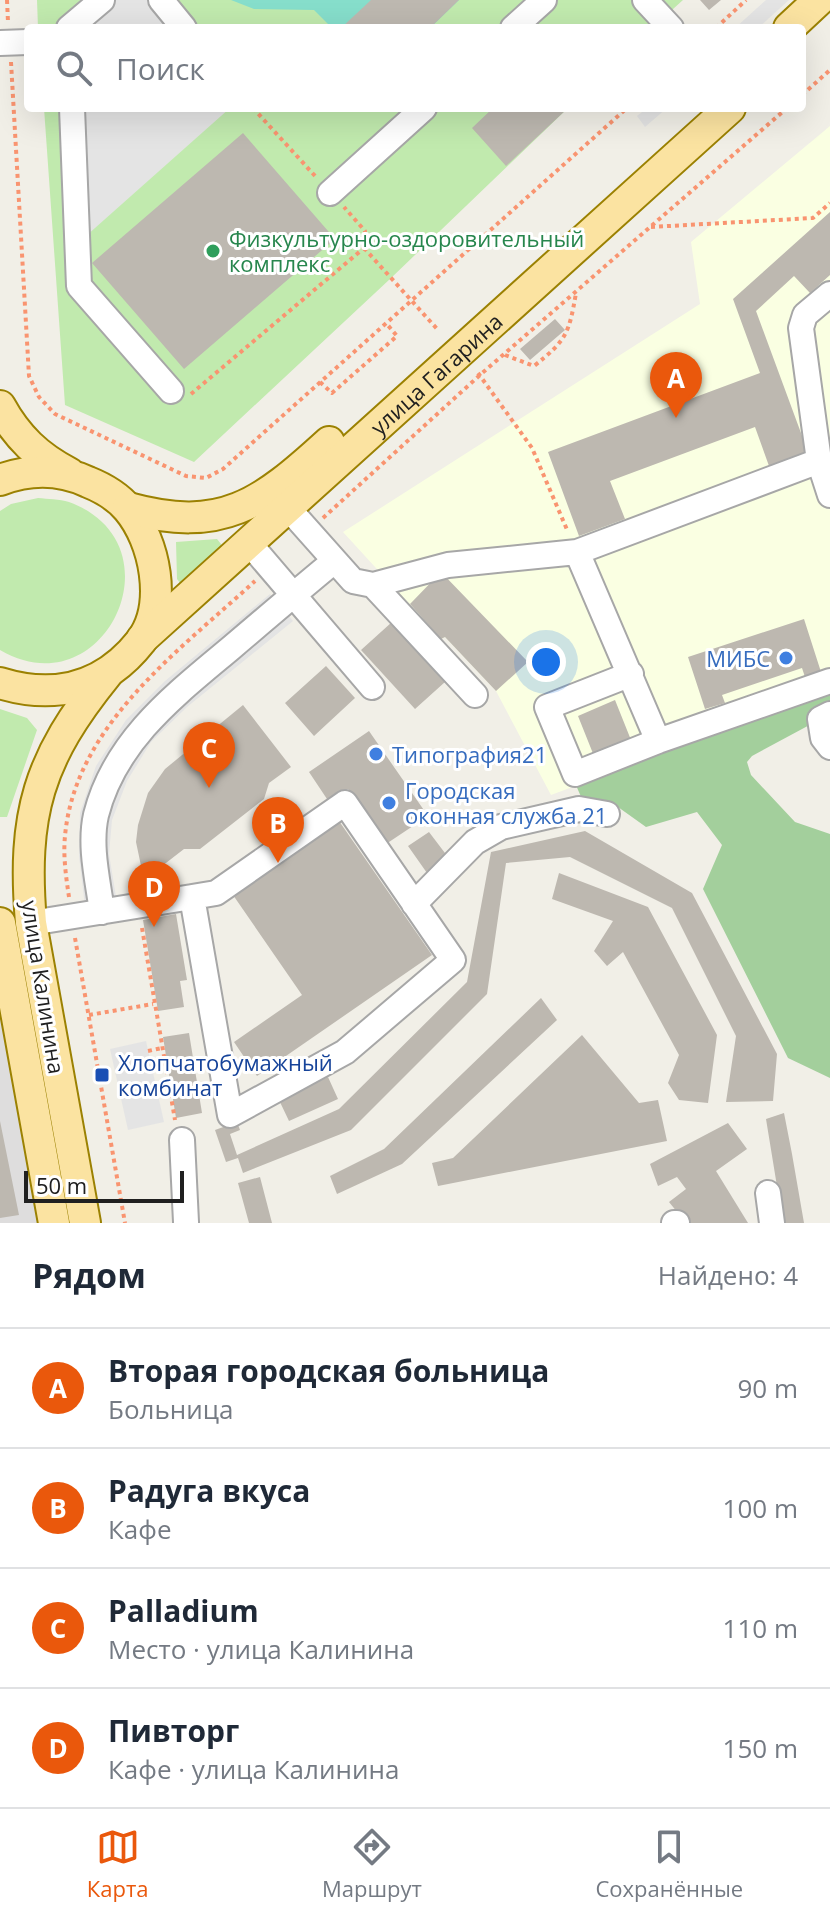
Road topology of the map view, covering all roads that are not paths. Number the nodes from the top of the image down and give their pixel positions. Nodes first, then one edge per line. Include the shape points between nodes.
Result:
1 (68, 0) edge
2 (102, 0) edge
3 (161, 0) edge
4 (544, 0) edge
5 (645, 0) edge
6 (825, 11) edge
7 (69, 24) edge
8 (74, 24) edge
9 (181, 24) edge
10 (517, 24) edge
11 (667, 24) edge
12 (797, 24) edge
13 (806, 37) edge
14 (72, 112) edge
15 (420, 112) edge
16 (697, 112) edge
17 (726, 112) edge
18 (330, 193) road end
19 (830, 294) edge
20 (171, 391) road end
21 (0, 406) edge
22 (819, 461) junction
23 (74, 475) junction
24 (0, 480) edge
25 (830, 495) edge
26 (128, 508) junction
27 (288, 508) junction
28 (249, 543) junction
29 (577, 552) junction
30 (333, 562) junction
31 (373, 585) junction
32 (294, 595) junction
33 (142, 639) junction
34 (107, 674) junction
35 (631, 674) junction
36 (830, 681) edge
37 (0, 683) edge
38 (372, 687) dead end
39 (475, 695) dead end
40 (830, 714) edge
41 (658, 741) junction
42 (830, 747) edge
43 (607, 814) dead end
44 (192, 897) junction
45 (414, 904) junction
46 (102, 912) junction
47 (0, 923) edge
48 (31, 923) junction
49 (178, 1130) road end
50 (768, 1193) dead end
51 (54, 1223) edge
52 (85, 1223) edge
53 (186, 1223) edge
54 (772, 1223) edge

1 - 7 lane
2 - 8 lane
3 - 9 lane
4 - 10 lane
5 - 11 lane
6 - 12 main road
6 - 13 main road
14 - 20 lane via 79,286
15 - 18 lane
16 - 26 main road, улица Гагарина via 267,494 236,510 187,520
17 - 27 main road, улица Гагарина
19 - 22 lane via 805,315 801,328
21 - 23 main road via 27,445
22 - 25 lane
22 - 29 lane
23 - 24 main road via 42,471
23 - 26 main road via 105,489
26 - 33 main road via 153,560 152,615
27 - 28 main road, улица Гагарина
27 - 30 lane
28 - 32 lane
28 - 33 main road, улица Гагарина
29 - 31 lane via 448,565
29 - 35 lane
30 - 31 lane via 353,581
30 - 32 lane
31 - 39 lane
32 - 38 lane
32 - 46 lane via 138,731 112,772 95,817
33 - 34 main road, улица Калинина
34 - 37 main road via 55,691 26,691
34 - 48 main road, улица Калинина via 61,737 38,793 27,875
35 - 41 lane
35 - 41 lane via 547,707 575,774
36 - 41 lane
40 - 42 lane via 820,719
43 - 45 lane via 579,809 501,827 475,842
44 - 45 lane via 216,893 345,803
44 - 45 lane via 230,1115 345,1052 453,960
44 - 46 lane
46 - 48 lane
47 - 51 main road, улица Калинина
48 - 52 main road, улица Калинина
49 - 53 lane
50 - 54 lane

